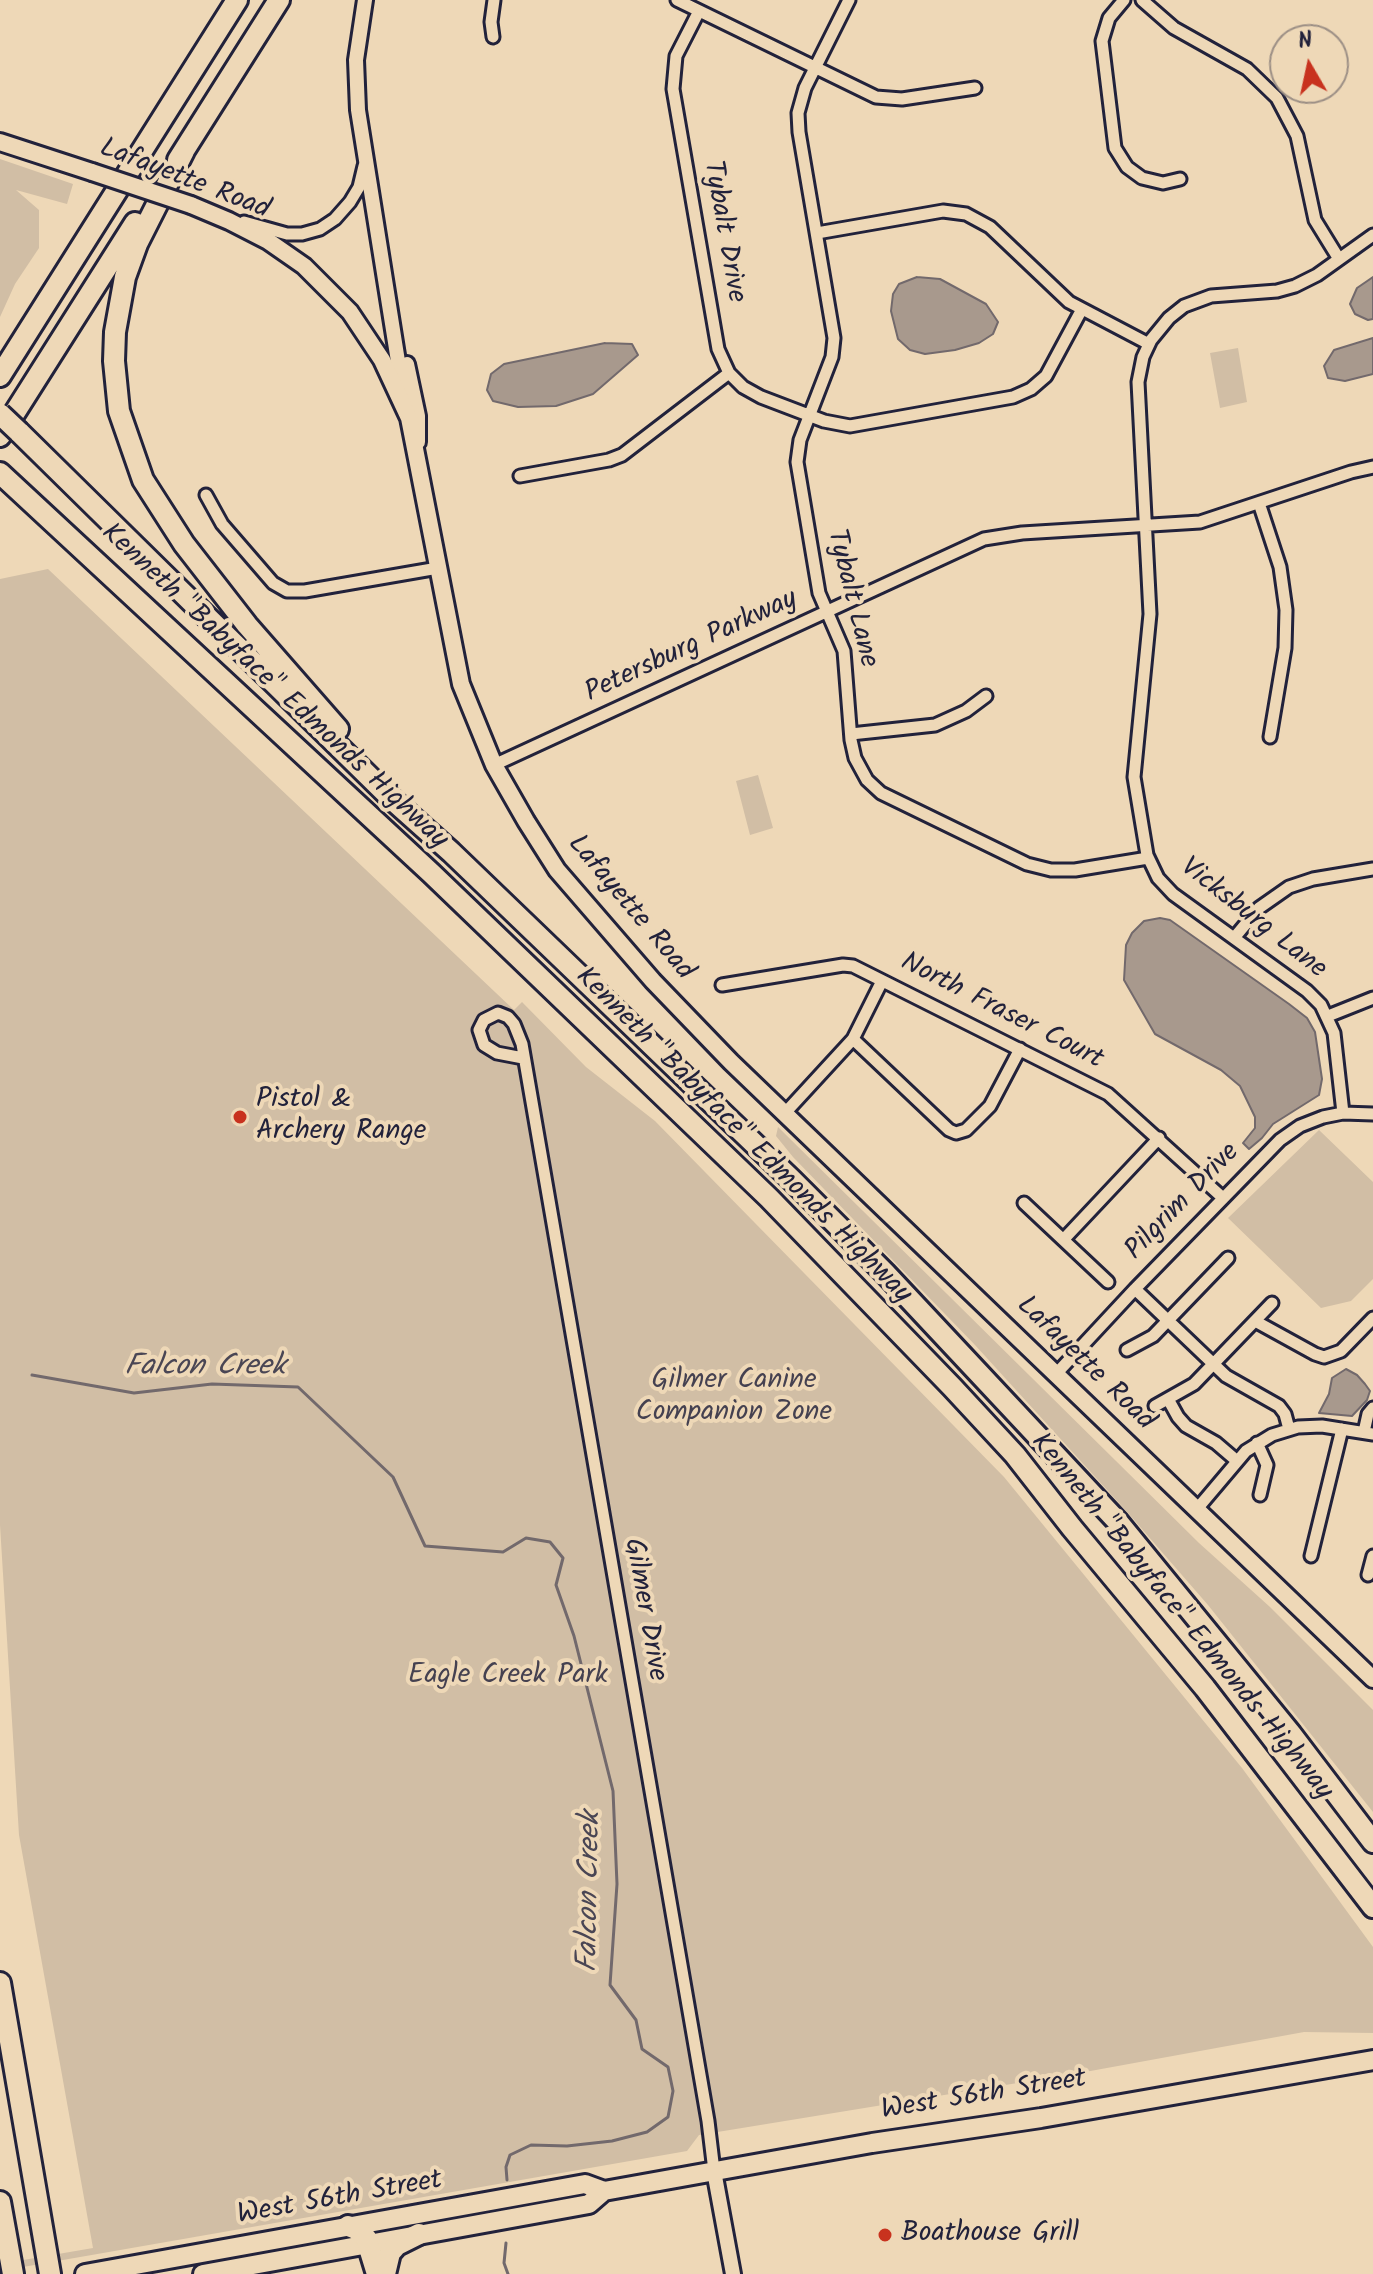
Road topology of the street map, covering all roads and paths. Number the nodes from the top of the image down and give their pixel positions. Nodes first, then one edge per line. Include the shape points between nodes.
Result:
1 (237, 0) edge
2 (279, 0) edge
3 (365, 0) edge
4 (494, 0) edge
5 (677, 0) edge
6 (849, 0) edge
7 (1124, 0) edge
8 (1142, 0) edge
9 (699, 11) junction
10 (493, 37) dead end
11 (815, 68) junction
12 (975, 88) dead end
13 (0, 142) edge
14 (184, 151) junction
15 (365, 158) junction
16 (1180, 179) dead end
17 (115, 195) junction
18 (211, 213) junction
19 (817, 233) junction
20 (1373, 235) edge
21 (1339, 259) junction
22 (390, 301) junction
23 (1082, 309) junction
24 (1149, 344) junction
25 (0, 355) edge
26 (729, 373) junction
27 (0, 376) edge
28 (0, 414) edge
29 (809, 416) junction
30 (409, 418) junction
31 (10, 434) edge
32 (418, 462) junction
33 (1373, 467) edge
34 (0, 473) edge
35 (520, 476) dead end
36 (206, 495) dead end
37 (1259, 503) junction
38 (1146, 526) junction
39 (438, 568) junction
40 (828, 611) junction
41 (986, 696) dead end
42 (851, 734) junction
43 (1270, 737) dead end
44 (494, 765) junction
45 (451, 852) junction
46 (1148, 858) junction
47 (1373, 869) edge
48 (1234, 938) junction
49 (882, 981) junction
50 (722, 985) dead end
51 (1373, 998) edge
52 (1328, 1016) junction
53 (853, 1039) junction
54 (1020, 1049) junction
55 (523, 1058) junction
56 (785, 1113) junction
57 (1343, 1113) junction
58 (1373, 1114) edge
59 (1159, 1138) junction
60 (1223, 1198) junction
61 (1024, 1203) dead end
62 (1064, 1239) junction
63 (1228, 1258) dead end
64 (1108, 1282) dead end
65 (1135, 1289) junction
66 (1272, 1303) dead end
67 (1373, 1318) edge
68 (1169, 1321) junction
69 (1255, 1321) junction
70 (1127, 1350) dead end
71 (1213, 1364) junction
72 (1056, 1374) junction
73 (1168, 1399) junction
74 (1155, 1406) dead end
75 (1373, 1408) edge
76 (1289, 1429) junction
77 (1342, 1429) junction
78 (1368, 1433) edge
79 (1257, 1443) junction
80 (1237, 1461) junction
81 (1260, 1495) dead end
82 (1197, 1509) junction
83 (1311, 1556) dead end
84 (1373, 1556) edge
85 (1368, 1575) dead end
86 (1373, 1679) edge
87 (1373, 1842) edge
88 (1373, 1907) edge
89 (0, 1983) edge
90 (1373, 2060) edge
91 (714, 2171) junction
92 (604, 2191) junction
93 (0, 2202) edge
94 (348, 2226) junction
95 (419, 2234) junction
96 (369, 2244) junction
97 (13, 2274) edge
98 (50, 2274) edge
99 (86, 2274) edge
100 (203, 2274) edge
101 (377, 2274) edge
102 (385, 2274) edge
103 (733, 2274) edge

1 - 17 highway
2 - 14 highway
3 - 15 street via 356,85
4 - 10 street
5 - 9 street
6 - 11 street, Tybalt Lane
7 - 16 street via 1109,18 1102,41 1115,148 1142,178 1163,183
8 - 21 street via 1174,28 1247,69 1277,98 1299,144 1315,220
9 - 11 street
9 - 26 street, Tybalt Drive via 676,56 673,89 717,344
11 - 12 street via 884,99
11 - 19 street, Tybalt Lane via 800,101 798,123
13 - 18 main road, Lafayette Road, bridge
14 - 31 highway
14 - 45 highway via 133,254 118,314 116,388 133,456 177,534 247,625
15 - 18 street via 353,198 320,229 280,233
15 - 22 street
17 - 25 highway
17 - 27 highway
18 - 30 main road, Lafayette Road via 288,253 338,299 382,360
19 - 23 street via 943,211 966,214 990,227 1061,296
19 - 29 street, Tybalt Lane via 834,341
20 - 21 street
21 - 24 street via 1295,286 1193,302 1169,318
22 - 30 street
22 - 32 street via 418,416
23 - 24 street
23 - 29 street via 1046,376 1013,397 861,425
24 - 38 street, Vicksburg Lane via 1138,382
26 - 29 street via 750,392
26 - 35 street via 622,455
28 - 31 highway, Kenneth "Babyface" Edmonds Highway, bridge
29 - 40 street, Tybalt Lane via 797,469 818,587
30 - 32 main road, Lafayette Road
31 - 45 highway, Kenneth "Babyface" Edmonds Highway
32 - 39 main road, Lafayette Road
33 - 37 street, Petersburg Parkway
34 - 88 highway, Kenneth "Babyface" Edmonds Highway via 431,873 893,1324 1015,1455 1205,1688
36 - 39 street via 222,524 273,583 287,591
37 - 38 street, Petersburg Parkway via 1200,522
37 - 43 street via 1281,571 1286,610 1286,643
38 - 40 street, Petersburg Parkway via 984,539
38 - 46 street, Vicksburg Lane via 1149,625 1134,777
39 - 44 main road, Lafayette Road via 461,684
40 - 42 street, Tybalt Lane via 844,651
40 - 44 street, Petersburg Parkway
41 - 42 street via 935,725
42 - 46 street, Tybalt Lane via 859,768 877,790 1022,863 1075,870
44 - 56 main road, Lafayette Road via 557,870 653,981
45 - 87 highway, Kenneth "Babyface" Edmonds Highway via 792,1180 976,1368 1127,1533
46 - 48 street, Vicksburg Lane via 1164,886
47 - 48 street via 1289,887 1259,908
48 - 52 street, Vicksburg Lane via 1314,997
49 - 50 street, North Fraser Court via 843,965
49 - 53 street
49 - 54 street, North Fraser Court
51 - 52 street
52 - 57 street, Vicksburg Lane
53 - 54 street via 957,1133 990,1106
53 - 56 street
54 - 59 street, North Fraser Court via 1108,1094
55 - 55 street, Gilmer Drive via 508,1017 498,1013 484,1020 479,1030 484,1045
55 - 91 street, Gilmer Drive
56 - 72 main road, Lafayette Road
57 - 58 street, Pilgrim Drive
57 - 60 street, Pilgrim Drive via 1293,1131
59 - 60 street, North Fraser Court
59 - 62 street
60 - 65 street, Pilgrim Drive
61 - 62 street
62 - 64 street
63 - 68 street
65 - 68 street
65 - 72 street, Pilgrim Drive
66 - 69 street
67 - 69 street via 1341,1351 1324,1357
68 - 70 street
68 - 71 street
69 - 71 street
71 - 73 street
71 - 76 street via 1279,1406
72 - 82 main road, Lafayette Road
73 - 74 street
73 - 80 street via 1186,1426
75 - 78 street
76 - 77 street
76 - 79 street
77 - 78 street
77 - 83 street
79 - 80 street
79 - 81 street via 1267,1463
80 - 82 street
82 - 86 main road, Lafayette Road
84 - 85 street
89 - 98 highway
90 - 91 main road, West 56th Street
91 - 92 main road, West 56th Street
91 - 103 street
92 - 94 main road, West 56th Street via 585,2184
92 - 95 main road, West 56th Street via 589,2204
93 - 97 highway
94 - 96 highway via 362,2232
94 - 99 main road, West 56th Street
95 - 96 main road, West 56th Street
95 - 102 highway via 390,2253
96 - 100 main road, West 56th Street
96 - 101 highway

